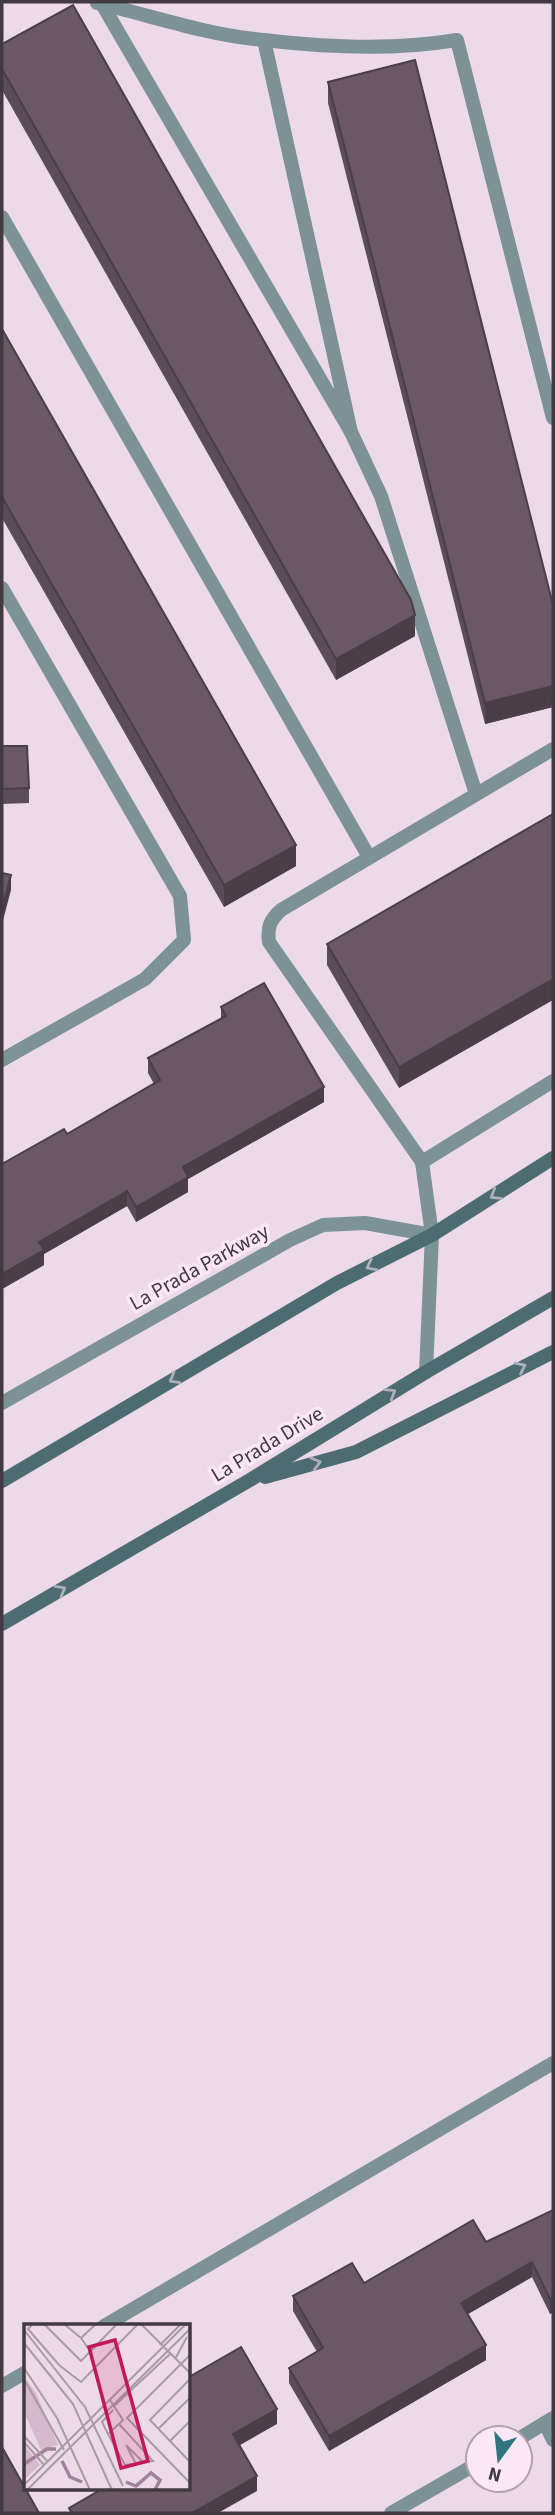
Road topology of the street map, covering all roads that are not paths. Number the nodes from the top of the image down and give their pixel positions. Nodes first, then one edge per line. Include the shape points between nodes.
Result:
1 (97, 3) edge
2 (264, 40) junction
3 (2, 217) edge
4 (553, 418) edge
5 (351, 432) junction
6 (2, 588) edge
7 (553, 749) edge
8 (476, 794) junction
9 (369, 858) junction
10 (2, 1060) edge
11 (553, 1081) edge
12 (553, 1158) edge
13 (422, 1162) junction
14 (432, 1235) junction
15 (553, 1298) edge
16 (553, 1352) edge
17 (426, 1372) junction
18 (2, 1403) edge
19 (250, 1480) junction
20 (2, 1481) edge
21 (2, 1624) edge
22 (553, 2063) edge
23 (107, 2324) edge
24 (24, 2373) edge
25 (2, 2386) edge
26 (549, 2421) edge
27 (553, 2440) edge
28 (464, 2471) edge
29 (391, 2513) edge

1 - 2 street
1 - 5 street
2 - 4 street via 338,47 401,47 457,40
2 - 5 street
3 - 9 street
5 - 8 street via 381,496
6 - 10 street via 180,896 184,940 145,979
7 - 8 street
8 - 9 street
9 - 13 street via 281,910 271,919 269,942
11 - 13 street
12 -> 14 main road
13 - 14 street
14 - 17 street
14 - 18 street, La Prada Parkway via 365,1223 323,1225
14 -> 20 main road via 337,1283
15 - 17 main road, La Prada Drive
19 -> 16 main road via 356,1452
19 -> 17 main road, La Prada Drive
21 -> 19 main road, La Prada Drive
22 - 23 street
24 - 25 street
26 - 27 street
28 - 29 street

